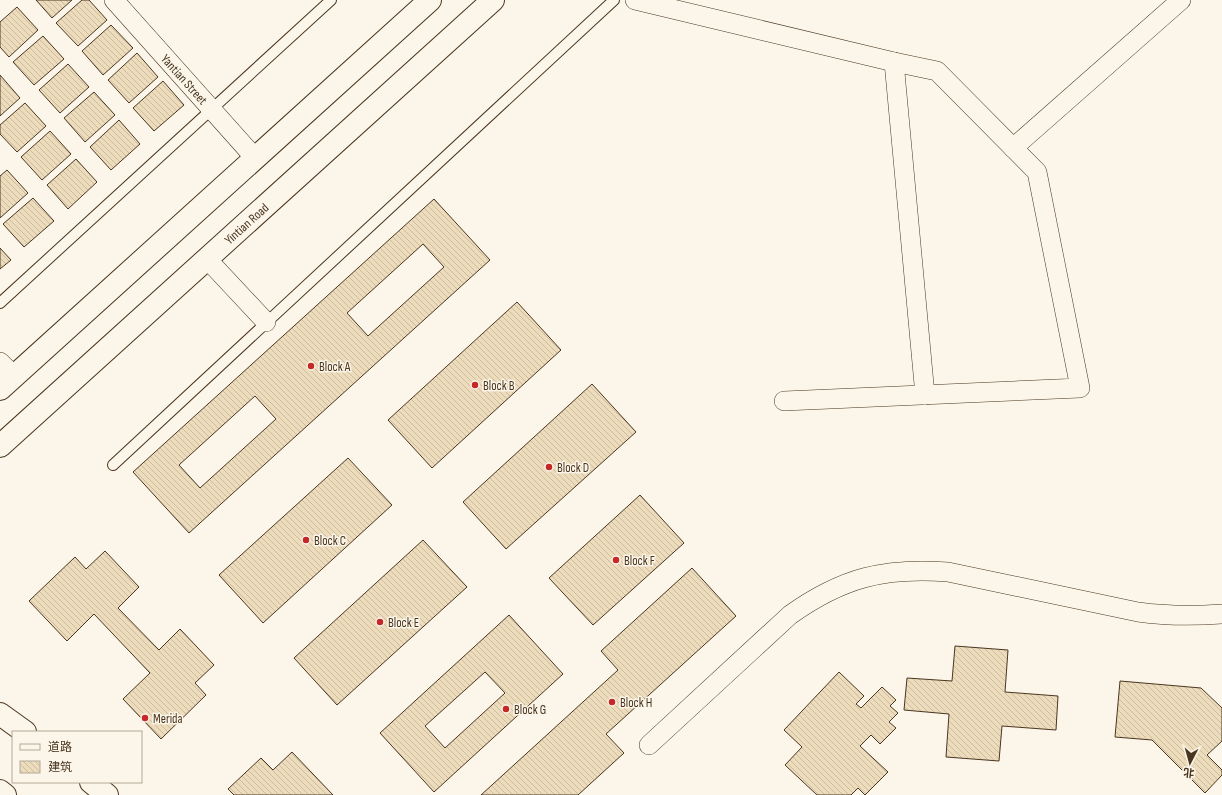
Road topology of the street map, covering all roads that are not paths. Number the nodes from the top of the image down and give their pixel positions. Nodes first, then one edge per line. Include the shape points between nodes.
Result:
1 (114, 0) edge
2 (331, 0) edge
3 (430, 0) edge
4 (493, 0) edge
5 (614, 0) edge
6 (635, 0) edge
7 (1181, 0) edge
8 (894, 62) junction
9 (212, 109) junction
10 (1013, 148) junction
11 (255, 158) junction
12 (207, 259) junction
13 (0, 302) edge
14 (266, 322) junction
15 (5, 376) edge
16 (925, 395) junction
17 (784, 401) dead end
18 (0, 446) edge
19 (113, 465) dead end
20 (1222, 614) edge
21 (0, 714) edge
22 (24, 731) edge
23 (649, 745) dead end
24 (93, 783) edge
25 (0, 791) edge
26 (5, 795) edge
27 (107, 795) edge

1 - 9 street, Yantian Street
2 - 9 lane
3 - 11 street
4 - 12 street, Yintian Road
5 - 14 lane
6 - 8 street
7 - 10 street
8 - 10 street via 937,71
8 - 16 street
9 - 11 street, Yantian Street
9 - 13 lane
10 - 16 street via 1037,172 1080,388
11 - 15 street
12 - 14 street
12 - 18 street, Yintian Road
14 - 19 lane
16 - 17 street
20 - 23 street via 1171,616 1138,612 948,572 918,570 876,575 830,590 790,615
21 - 22 street
24 - 27 street
25 - 26 street

